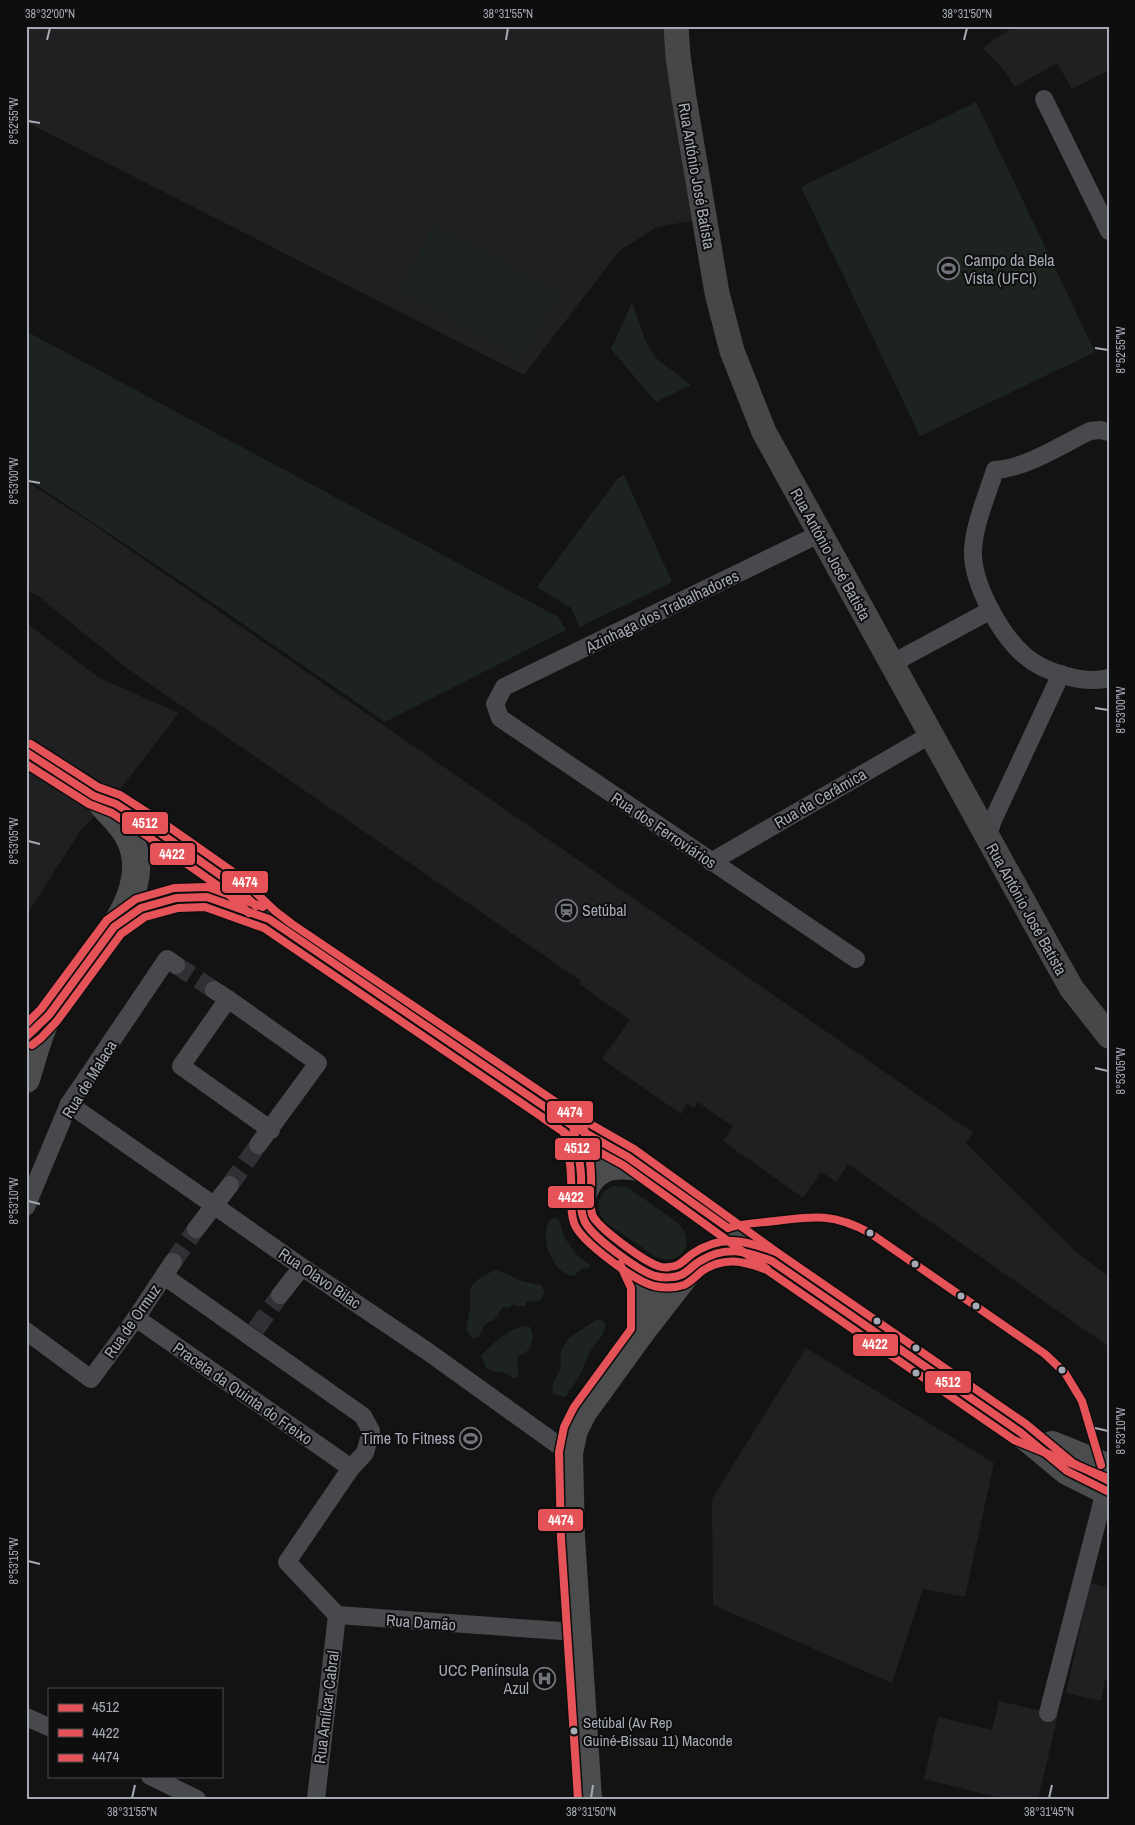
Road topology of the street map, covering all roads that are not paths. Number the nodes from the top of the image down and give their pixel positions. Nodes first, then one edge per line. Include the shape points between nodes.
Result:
1 (676, 26) edge
2 (1044, 99) dead end
3 (1109, 232) edge
4 (1109, 432) edge
5 (819, 534) junction
6 (992, 610) junction
7 (891, 664) junction
8 (1060, 674) junction
9 (1109, 678) edge
10 (504, 687) joint
11 (930, 735) junction
12 (26, 752) edge
13 (94, 796) junction
14 (987, 838) junction
15 (710, 862) junction
16 (269, 919) junction
17 (114, 927) junction
18 (856, 960) dead end
19 (171, 962) dead end
20 (49, 1015) junction
21 (1109, 1036) edge
22 (26, 1037) edge
23 (26, 1079) edge
24 (69, 1104) junction
25 (573, 1126) junction
26 (271, 1130) junction
27 (258, 1145) tunnel mouth
28 (643, 1168) junction
29 (230, 1185) tunnel mouth
30 (581, 1200) junction
31 (692, 1202) junction
32 (215, 1205) junction
33 (26, 1207) edge
34 (196, 1229) tunnel mouth
35 (629, 1260) junction
36 (772, 1261) junction
37 (693, 1266) junction
38 (302, 1267) junction
39 (280, 1295) tunnel mouth
40 (136, 1318) junction
41 (26, 1331) edge
42 (641, 1332) junction
43 (569, 1453) junction
44 (350, 1468) junction
45 (1107, 1484) edge
46 (337, 1615) junction
47 (576, 1632) junction
48 (1048, 1713) dead end
49 (26, 1716) edge
50 (48, 1727) edge
51 (154, 1778) edge
52 (197, 1799) edge
53 (316, 1799) edge
54 (588, 1799) edge

1 - 5 main road, Rua António José Batista via 685,107 717,293 732,351 764,432
2 - 3 street
4 - 6 street via 1090,431 1023,465 996,470 975,535 973,552 980,588
5 - 7 main road, Rua António José Batista
5 - 10 street, Azinhaga dos Trabalhadores
6 - 7 street
6 - 8 street via 1024,655
7 - 11 main road, Rua António José Batista
8 - 9 street via 1080,680
8 - 14 street
10 - 15 street, Rua dos Ferroviários via 495,704 500,718
11 - 14 main road, Rua António José Batista
11 - 15 street, Rua da Cerâmica
12 - 13 main road
13 - 16 main road via 116,804 230,882
13 - 17 main road via 130,838 138,864 127,907
14 - 21 main road, Rua António José Batista via 1072,989
15 - 18 street, Rua dos Ferroviários
16 - 17 main road via 207,897 176,898 141,908
16 - 25 main road
17 - 20 main road
19 - 24 street, Rua de Malaca
20 - 22 main road
20 - 23 main road
24 - 32 street, Rua Olavo Bilac
24 - 33 street, Rua de Malaca
25 - 28 main road
25 - 30 main road via 582,1171
26 - 26 street via 318,1063 221,995 181,1066
26 - 27 street
28 - 30 main road via 621,1164 603,1169 589,1180
28 - 31 main road
29 - 32 street
30 - 35 main road via 581,1211 590,1231
31 - 36 main road
31 - 37 main road via 704,1234 704,1244
32 - 34 street
32 - 38 street, Rua Olavo Bilac
35 - 37 main road via 663,1278 681,1275
35 - 42 main road via 641,1286
36 - 37 main road via 726,1250 713,1253
36 - 45 main road via 1020,1432
37 - 42 main road
38 - 39 street
38 - 43 street, Rua Olavo Bilac via 427,1351
40 - 41 street, Rua de Ormuz via 91,1379
40 - 44 street, Praceta da Quinta do Freixo
40 - 44 street, Rua de Ormuz via 169,1269 363,1416 371,1431 365,1453
42 - 43 main road via 583,1412 574,1430
43 - 47 main road
44 - 46 street via 287,1562
45 - 48 street
46 - 47 street, Rua Damão
46 - 53 street, Rua Amílcar Cabral
47 - 54 main road
49 - 50 street
51 - 52 street

